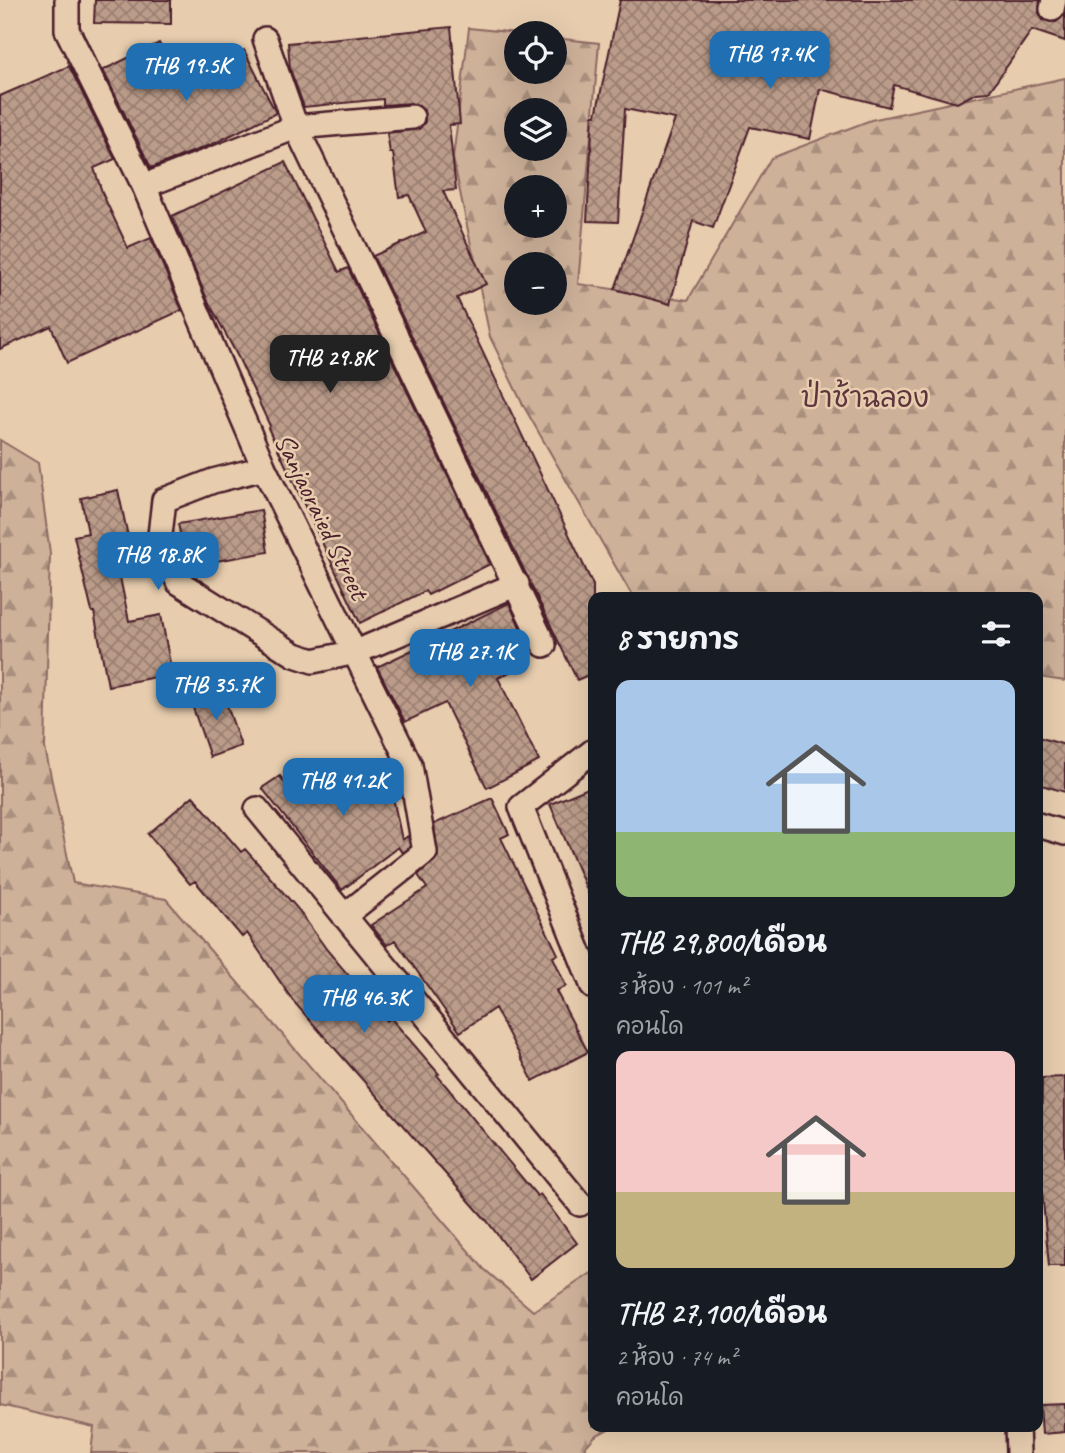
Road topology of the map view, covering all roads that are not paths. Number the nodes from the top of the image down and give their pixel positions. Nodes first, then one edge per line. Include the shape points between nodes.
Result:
1 (67, 0) edge
2 (265, 39) dead end
3 (412, 117) dead end
4 (296, 127) junction
5 (144, 186) junction
6 (264, 468) junction
7 (517, 584) junction
8 (544, 645) dead end
9 (356, 652) junction
10 (588, 755) edge
11 (257, 809) dead end
12 (1043, 826) edge
13 (1065, 833) edge
14 (344, 916) junction
15 (588, 974) edge
16 (580, 1204) dead end
17 (1017, 1432) edge
18 (1018, 1453) edge

1 - 5 street, Sanjaoraied Street via 67,30
2 - 4 street
3 - 4 street
4 - 5 street
4 - 7 street
5 - 6 street, Sanjaoraied Street
6 - 9 street, Sanjaoraied Street
6 - 9 street via 164,500 160,535 178,582 295,654 313,660
7 - 8 street
7 - 9 street
9 - 14 street, Sanjaoraied Street via 410,765 425,852
10 - 15 street via 521,807
11 - 14 street
12 - 13 street
14 - 16 street
17 - 18 street

